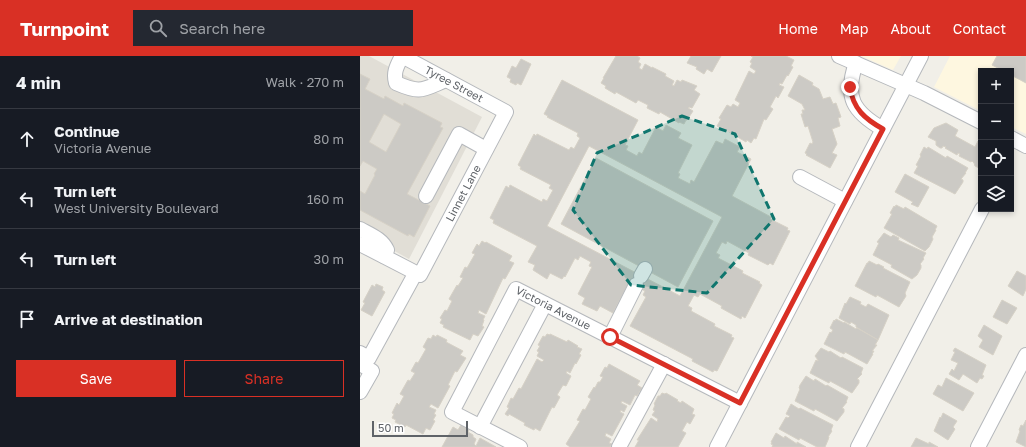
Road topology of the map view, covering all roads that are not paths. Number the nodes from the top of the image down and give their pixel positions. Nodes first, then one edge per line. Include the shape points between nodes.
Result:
1 (402, 56) edge
2 (839, 56) edge
3 (921, 56) edge
4 (856, 63) junction
5 (446, 80) junction
6 (906, 85) junction
7 (506, 112) joint
8 (978, 121) edge
9 (883, 129) junction
10 (486, 149) junction
11 (800, 177) dead end
12 (426, 196) dead end
13 (846, 201) junction
14 (980, 212) edge
15 (360, 229) edge
16 (360, 244) edge
17 (384, 256) junction
18 (418, 275) junction
19 (640, 277) dead end
20 (545, 304) junction
21 (610, 337) junction
22 (360, 353) edge
23 (1026, 355) edge
24 (360, 364) edge
25 (664, 364) junction
26 (360, 392) edge
27 (740, 403) junction
28 (480, 427) junction
29 (520, 447) edge
30 (619, 447) edge
31 (717, 447) edge
32 (858, 447) edge
33 (978, 447) edge

1 - 5 street, Tyree Street
1 - 5 street via 394,76 396,83 420,91
2 - 4 street
3 - 6 street
4 - 6 street
4 - 9 street via 850,87 855,106 872,123
5 - 7 street, Tyree Street
6 - 8 street
6 - 9 street
7 - 10 street, Linnet Lane
9 - 13 street
10 - 12 street via 459,134
10 - 18 street, Linnet Lane
11 - 13 street
13 - 27 street
14 - 32 street
15 - 17 street via 384,244 387,250
16 - 17 street
17 - 18 street
18 - 22 street, Linnet Lane via 369,358
19 - 21 street
20 - 21 street, Victoria Avenue
20 - 28 street
20 - 28 street, Victoria Avenue via 516,289 452,412
21 - 25 street, Victoria Avenue
23 - 33 street
24 - 26 street via 372,371
25 - 27 street, Victoria Avenue
25 - 30 street
27 - 31 street
28 - 29 street, Victoria Avenue

